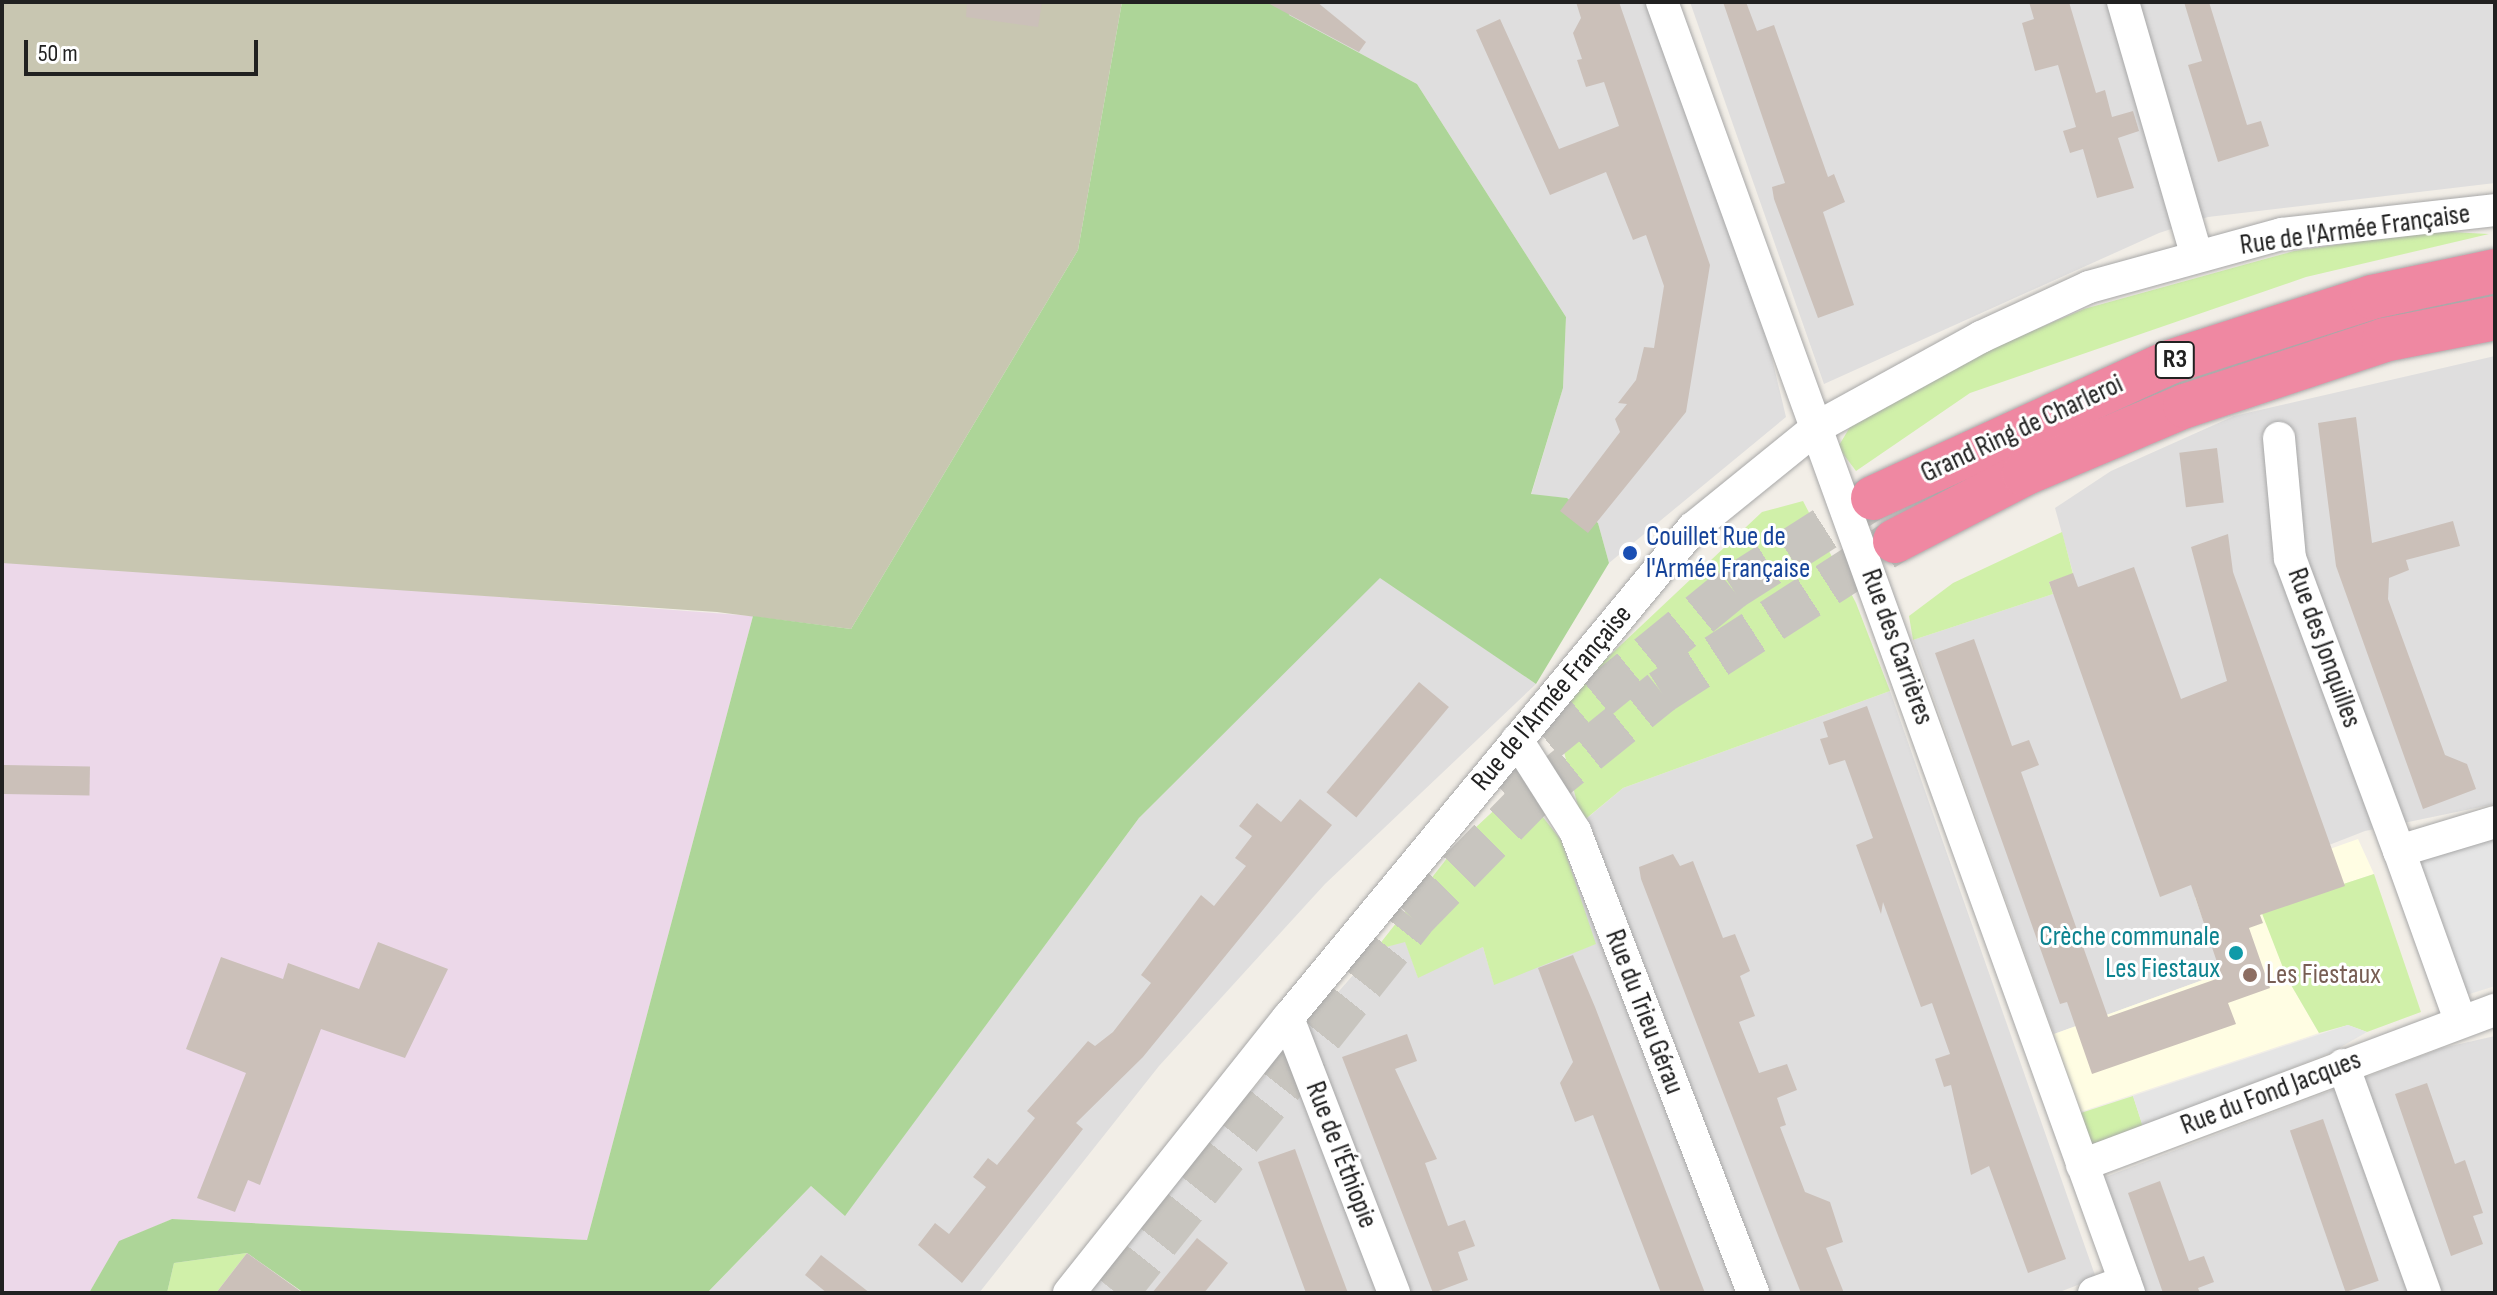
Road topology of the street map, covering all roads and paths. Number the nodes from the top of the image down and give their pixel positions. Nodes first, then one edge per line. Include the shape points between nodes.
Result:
1 (1662, 2) edge
2 (2123, 2) edge
3 (2495, 210) edge
4 (2196, 254) junction
5 (2495, 271) edge
6 (2495, 318) edge
7 (1819, 426) junction
8 (2279, 438) dead end
9 (1873, 498) tunnel mouth
10 (1895, 541) tunnel mouth
11 (1517, 740) junction
12 (2495, 822) edge
13 (2399, 851) junction
14 (2495, 1010) edge
15 (1288, 1018) junction
16 (2460, 1020) junction
17 (2343, 1065) junction
18 (2082, 1165) junction
19 (2127, 1288) edge
20 (1069, 1293) edge
21 (1394, 1293) edge
22 (1753, 1293) edge
23 (2094, 1293) edge
24 (2425, 1293) edge

1 - 7 street, Rue des Carrières
2 - 4 street
3 - 4 street, Rue de l'Armée Française via 2282,234
4 - 7 street, Rue de l'Armée Française via 2089,287 2030,313
5 - 9 highway, Grand Ring de Charleroi / R3 via 2372,297 2170,362
6 - 10 highway, Grand Ring de Charleroi / R3 via 2384,340 2185,406 2024,474
7 - 11 street, Rue de l'Armée Française via 1693,528
7 - 18 street, Rue des Carrières
8 - 13 street, Rue des Jonquilles via 2290,558
11 - 15 street, Rue de l'Armée Française
11 - 22 street, Rue du Trieu Gérau via 1575,831
12 - 13 street
13 - 16 street, Rue des Jonquilles
14 - 16 street, Rue du Fond Jacques
15 - 20 street, Rue de l'Armée Française
15 - 21 street, Rue de l'Éthiopie
16 - 17 street, Rue du Fond Jacques
17 - 18 street, Rue du Fond Jacques
17 - 24 street
18 - 19 street, Rue des Carrières
19 - 23 street

